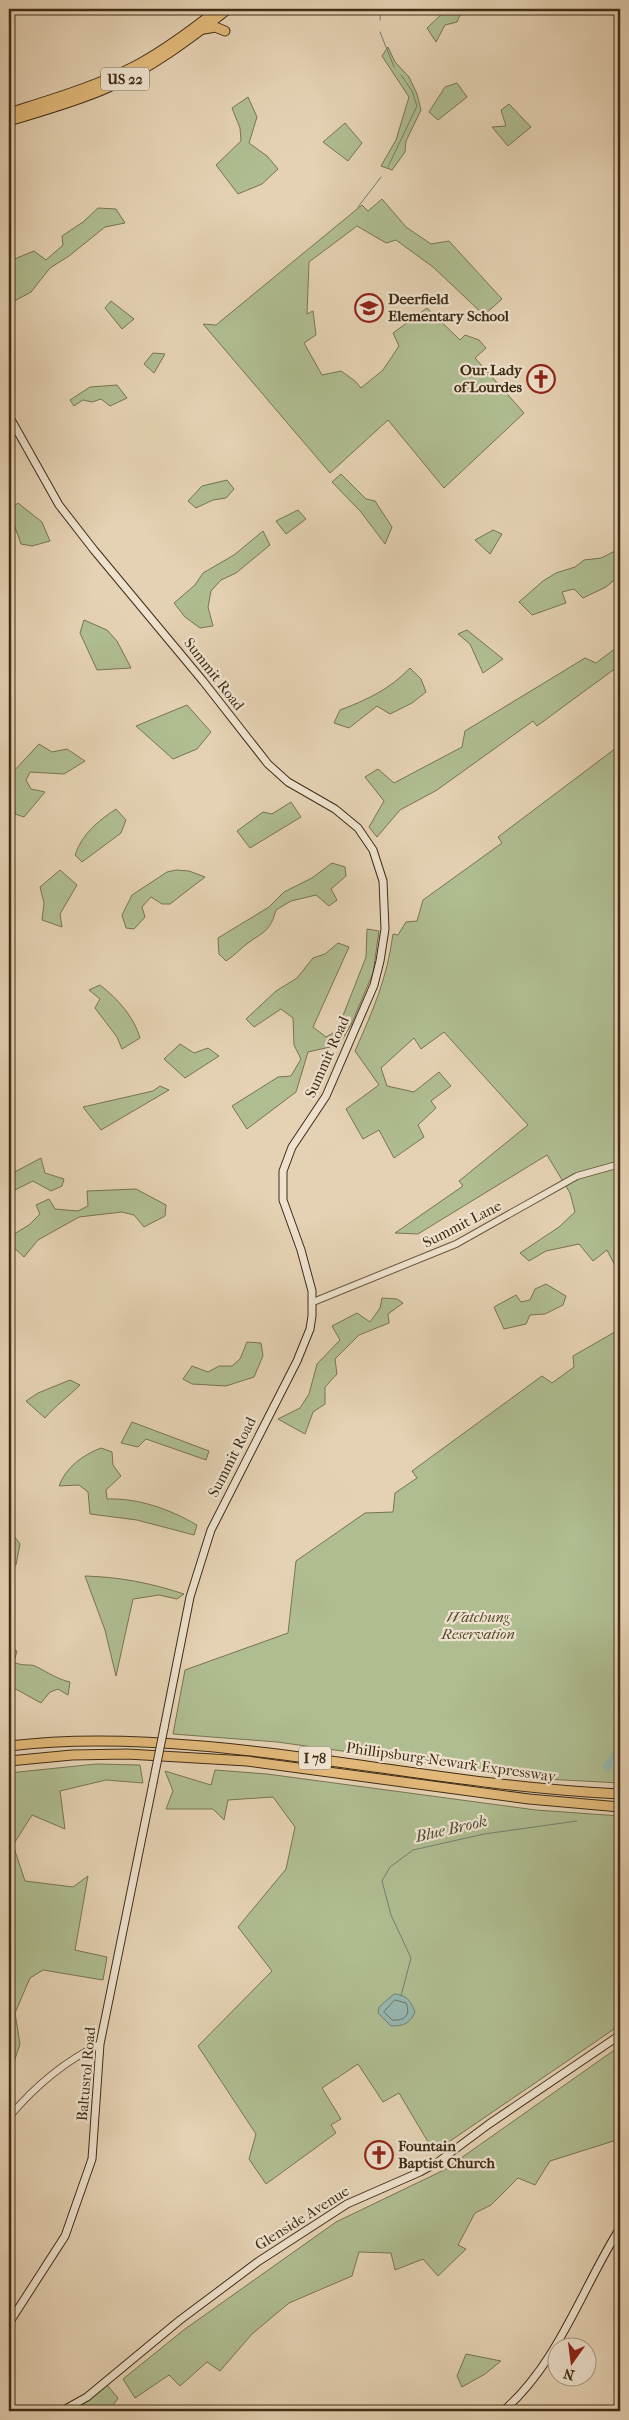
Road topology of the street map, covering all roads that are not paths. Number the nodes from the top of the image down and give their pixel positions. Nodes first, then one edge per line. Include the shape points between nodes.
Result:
1 (218, 9) edge
2 (228, 9) edge
3 (200, 30) junction
4 (9, 113) edge
5 (9, 120) edge
6 (9, 416) edge
7 (620, 1164) edge
8 (313, 1302) junction
9 (9, 1746) edge
10 (9, 1761) edge
11 (620, 1794) edge
12 (620, 1807) edge
13 (148, 1809) joint
14 (620, 2035) edge
15 (100, 2044) junction
16 (9, 2117) edge
17 (620, 2228) edge
18 (9, 2323) edge
19 (62, 2411) edge
20 (503, 2411) edge

1 - 4 highway, US 22 via 139,64 95,84
2 - 3 highway, US 22
2 - 3 highway via 224,19 225,31 212,27
3 - 5 highway, US 22 via 175,49 106,88
6 - 8 main road, Summit Road via 59,505 204,681 252,746 288,782 348,818 367,839 379,863 385,929 377,973 326,1096 292,1147 283,1171 284,1200 308,1273
7 - 8 street, Summit Lane via 577,1176 456,1244
8 - 13 main road, Summit Road, bridge via 311,1323 303,1348 214,1523 202,1555 190,1597
9 - 11 highway, Phillipsburg-Newark Expressway / I 78 via 99,1740 147,1741 308,1756 538,1788
10 - 12 highway, Phillipsburg-Newark Expressway / I 78 via 127,1754 238,1760 529,1799
13 - 15 main road, Baltusrol Road
14 - 19 main road, Glenside Avenue via 438,2162 347,2204 259,2261 180,2320 87,2397
15 - 16 street via 77,2055 52,2074
15 - 18 main road, Baltusrol Road via 92,2160 63,2241
17 - 20 main road via 549,2356 523,2394

